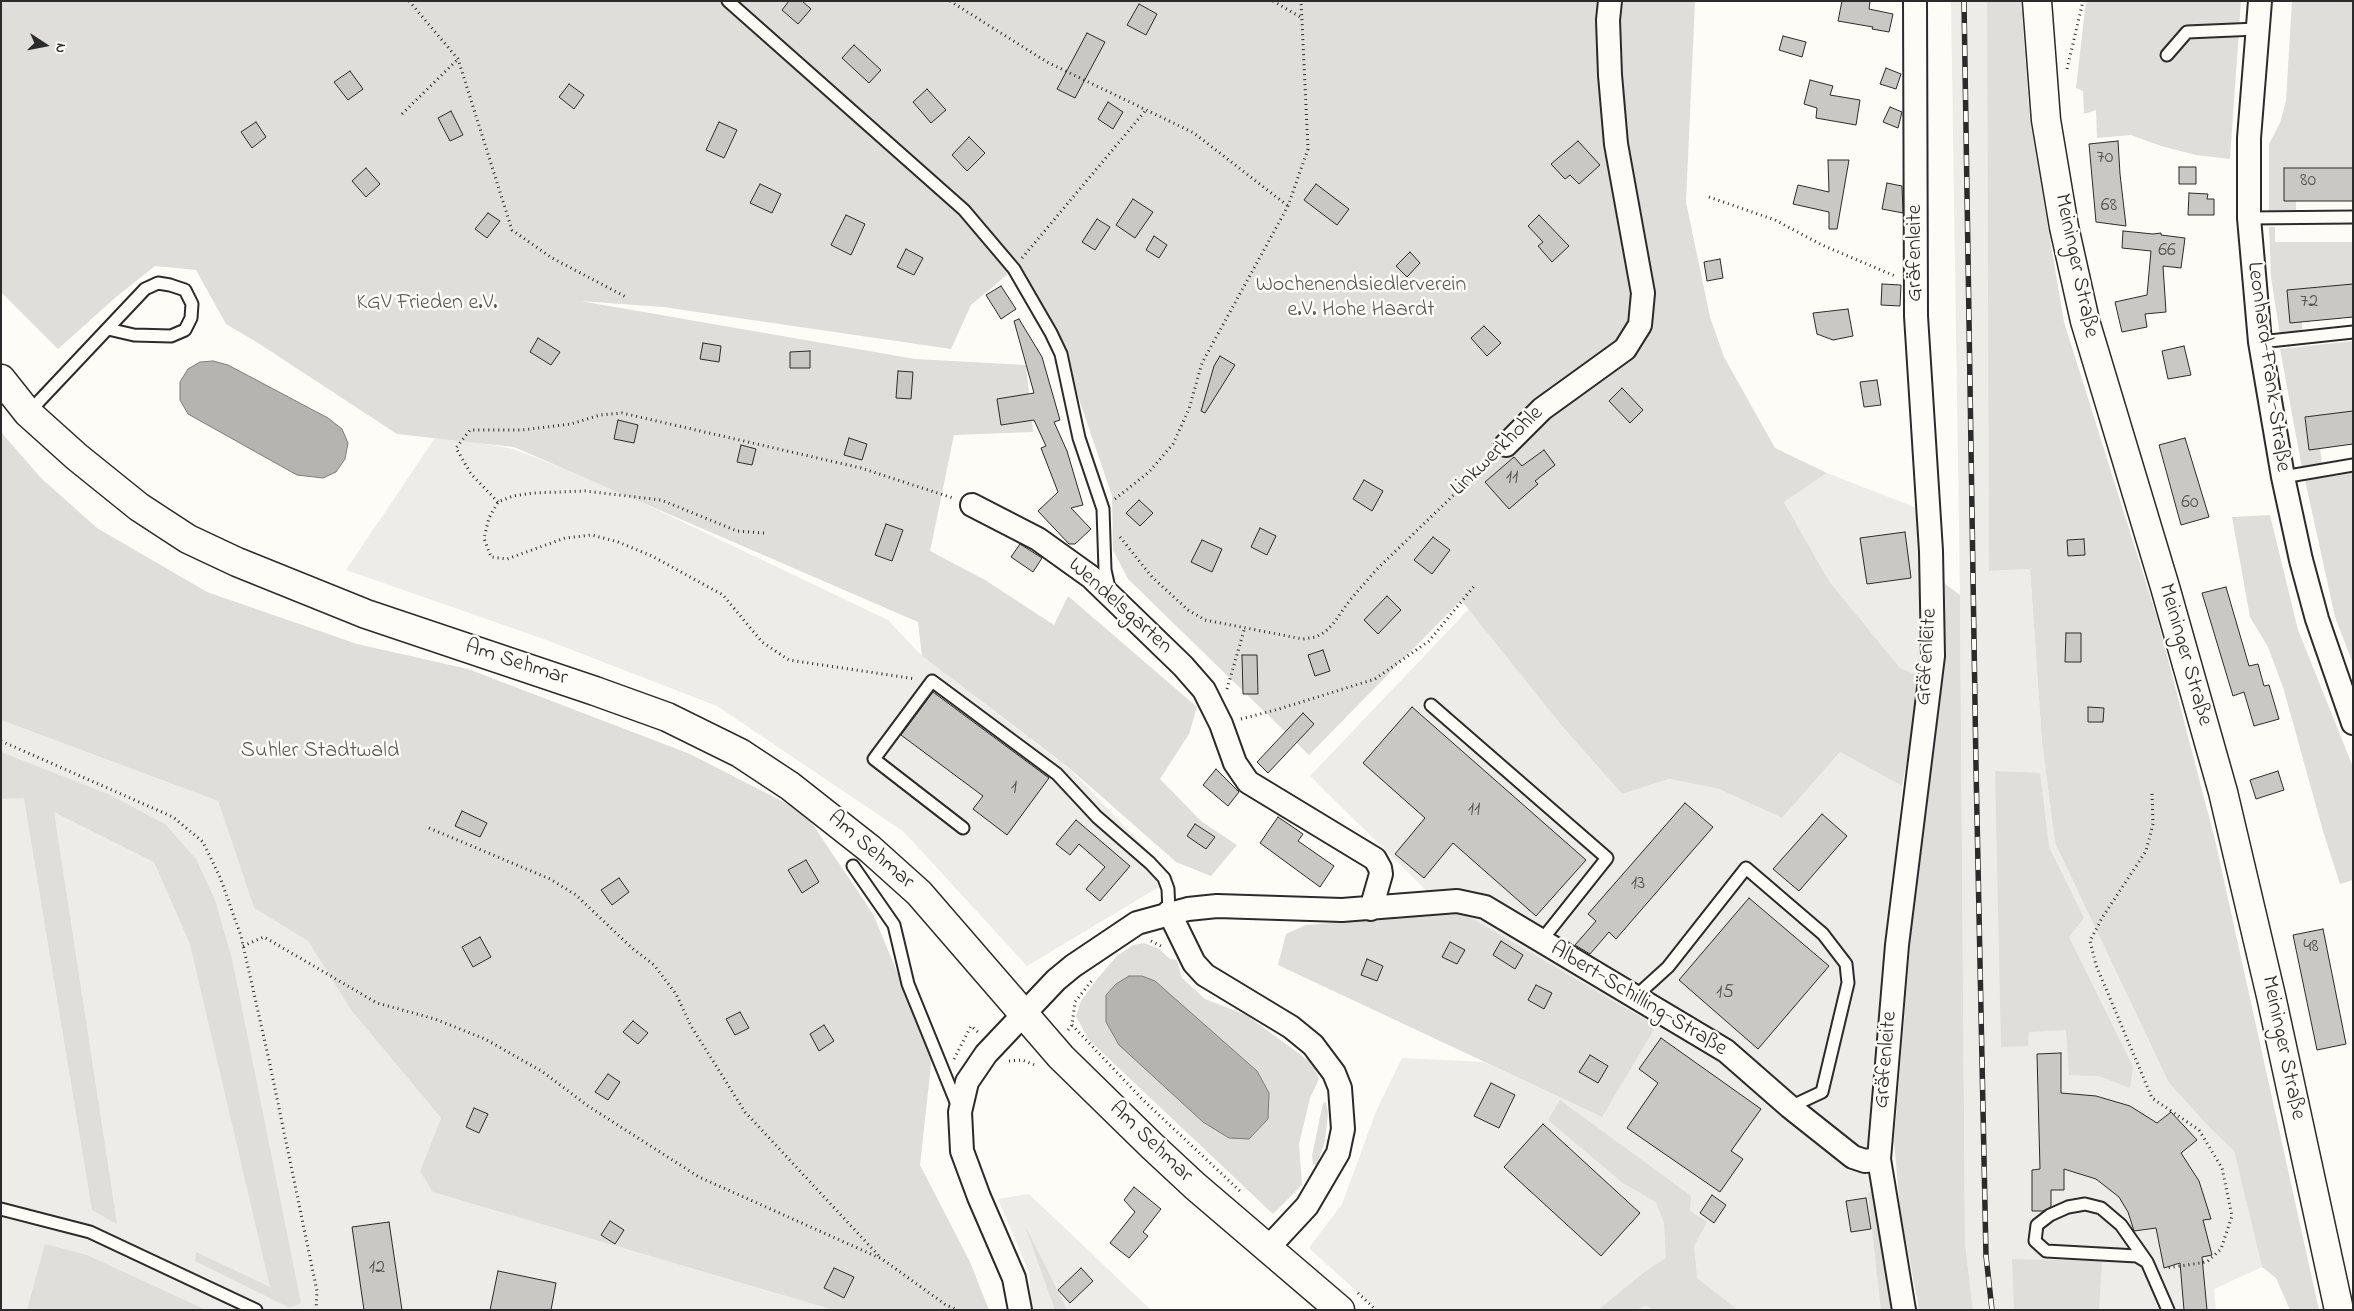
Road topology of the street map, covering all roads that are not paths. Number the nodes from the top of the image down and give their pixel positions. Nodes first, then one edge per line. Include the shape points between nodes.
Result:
1 (728, 1) edge
2 (1610, 1) edge
3 (1915, 1) edge
4 (2037, 1) edge
5 (2260, 1) edge
6 (2258, 29) junction
7 (2167, 55) dead end
8 (2353, 217) edge
9 (2249, 218) junction
10 (108, 329) junction
11 (2353, 332) edge
12 (2260, 342) junction
13 (1, 379) edge
14 (28, 413) junction
15 (1506, 445) road end
16 (2353, 465) edge
17 (2283, 477) junction
18 (972, 505) road end
19 (1112, 596) junction
20 (1431, 705) dead end
21 (2353, 722) edge
22 (963, 828) dead end
23 (853, 866) dead end
24 (1371, 909) junction
25 (1170, 912) junction
26 (1541, 941) junction
27 (1635, 997) junction
28 (1024, 1014) junction
29 (1790, 1107) junction
30 (960, 1112) junction
31 (1879, 1159) junction
32 (1, 1209) edge
33 (1267, 1248) junction
34 (2148, 1266) junction
35 (1346, 1299) edge
36 (256, 1310) edge
37 (1020, 1310) edge
38 (1904, 1310) edge
39 (2168, 1310) edge
40 (2339, 1310) edge

1 - 19 lane via 964,210 1014,269 1061,354 1078,438 1103,513 1105,570
2 - 15 street, Linkwerkhohle via 1610,75 1616,144 1643,293 1640,325 1624,349 1542,408
3 - 31 street, Gräfenleite via 1916,316 1931,550 1933,656 1898,935
4 - 40 main road, Meininger Straße via 2046,120 2064,227 2085,321 2223,792
5 - 6 street, Leonhard-Frank-Straße
6 - 7 lane via 2186,32
6 - 9 street, Leonhard-Frank-Straße via 2249,138
8 - 9 lane
9 - 12 street, Leonhard-Frank-Straße
10 - 10 lane via 145,289 158,283 185,290 192,304 191,318 184,330 171,336 134,335
10 - 14 lane
11 - 12 lane
12 - 17 street, Leonhard-Frank-Straße
13 - 14 main road, Am Sehmar
14 - 28 main road, Am Sehmar via 139,507 188,539 366,614 654,712 754,762 822,810 919,893
16 - 17 lane
17 - 21 street, Leonhard-Frank-Straße via 2317,619
18 - 19 street, Wendelsgarten via 1038,539 1091,576
19 - 24 street, Wendelsgarten via 1204,690 1235,763 1248,782 1378,863 1381,874
20 - 26 lane via 1607,858
22 - 25 lane via 874,759 932,681 1057,774 1097,817 1150,863 1164,878
23 - 30 lane via 894,925 908,984
24 - 25 street, Albert-Schilling-Straße via 1217,906
24 - 26 street, Albert-Schilling-Straße via 1457,901 1485,907
25 - 28 street, Albert-Schilling-Straße via 1137,923 1096,949 1056,980
25 - 33 street via 1194,962 1206,975 1314,1045 1334,1073 1340,1088 1343,1129 1338,1153 1307,1206
26 - 27 street, Albert-Schilling-Straße
27 - 29 street, Albert-Schilling-Straße via 1726,1051
27 - 29 lane via 1668,967 1746,868 1823,934 1846,964 1848,984 1822,1092
28 - 30 street, Albert-Schilling-Straße via 981,1061 967,1082
28 - 33 main road, Am Sehmar via 1052,1047 1195,1186
29 - 31 street, Albert-Schilling-Straße via 1853,1158 1865,1161
30 - 37 street, Albert-Schilling-Straße via 962,1151 1014,1278
31 - 38 street, Gräfenleite
32 - 36 lane via 90,1232
33 - 35 main road, Am Sehmar
34 - 34 lane via 2121,1225 2101,1208 2085,1204 2068,1207 2037,1225 2035,1241 2046,1251 2137,1256
34 - 39 lane

